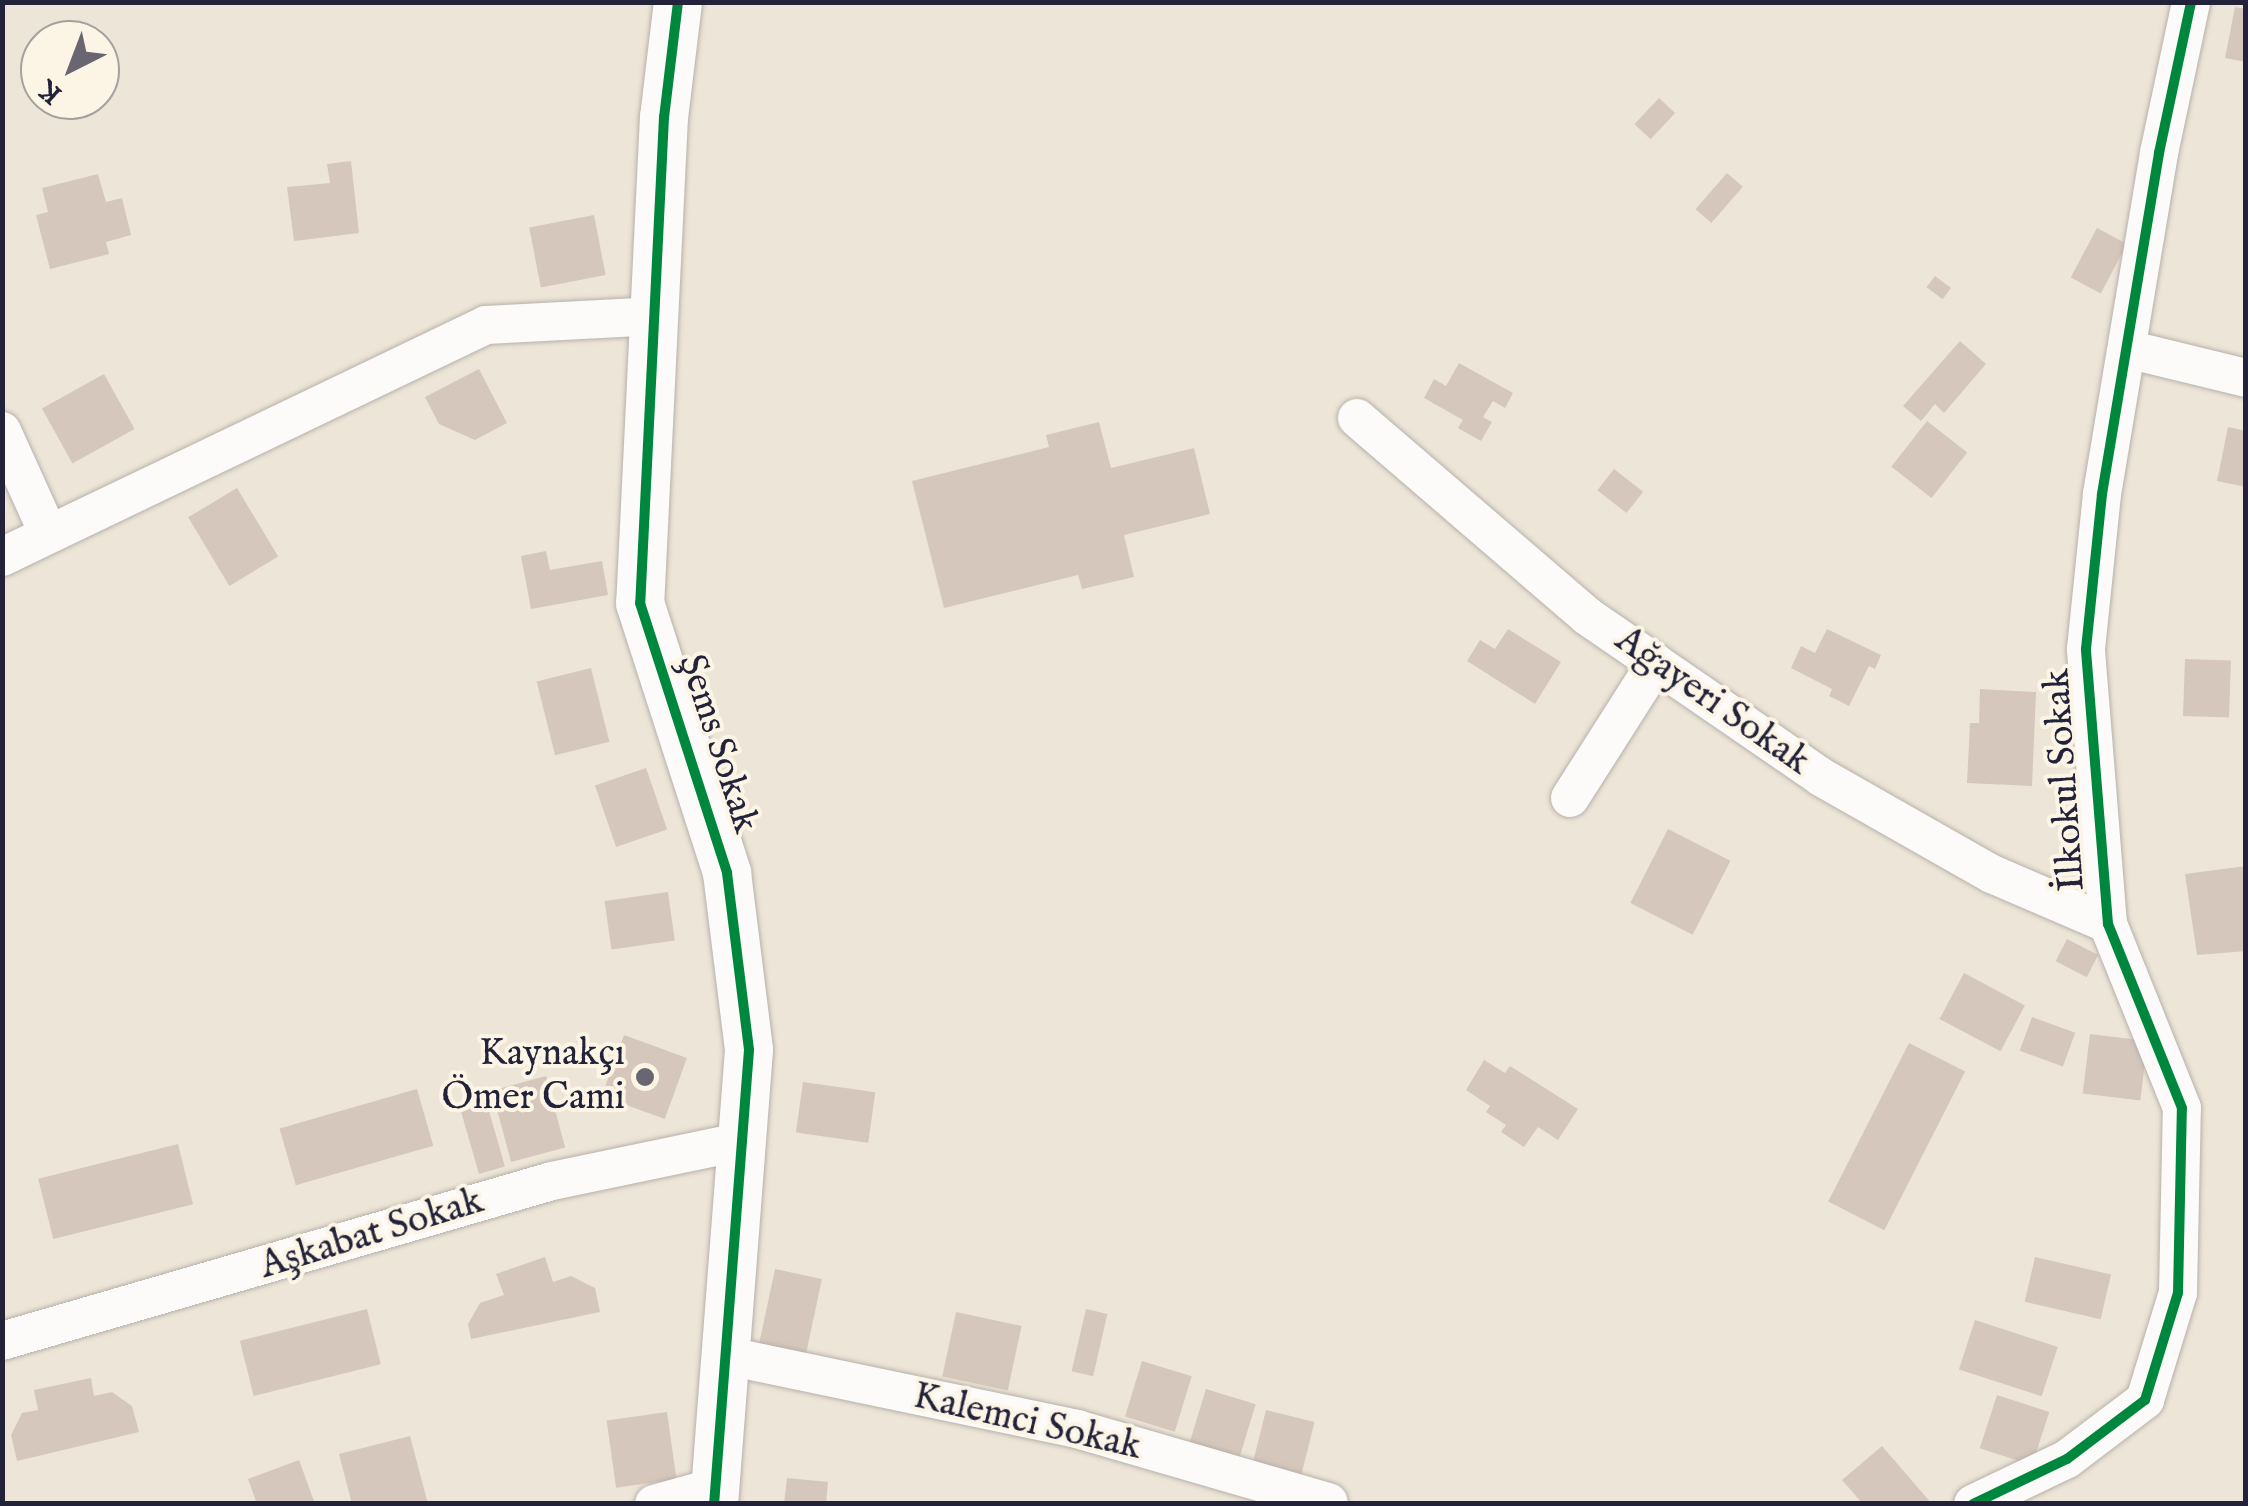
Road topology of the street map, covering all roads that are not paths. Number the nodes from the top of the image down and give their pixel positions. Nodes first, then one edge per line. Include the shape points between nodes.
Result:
1 (678, 2) edge
2 (2190, 2) edge
3 (658, 316) junction
4 (2126, 349) junction
5 (2246, 378) edge
6 (1357, 418) dead end
7 (2, 431) edge
8 (48, 532) junction
9 (2, 557) edge
10 (1656, 663) junction
11 (1570, 798) dead end
12 (2108, 924) junction
13 (744, 1141) junction
14 (2, 1342) edge
15 (722, 1355) junction
16 (714, 1495) edge
17 (1329, 1502) edge
18 (654, 1504) edge
19 (1973, 1504) edge

1 - 3 street, Şems Sokak via 664,117
2 - 4 street, İlkokul Sokak
3 - 8 street via 486,325
3 - 13 street, Şems Sokak via 640,603 727,872 748,1050
4 - 5 street
4 - 12 street, İlkokul Sokak via 2086,649
6 - 10 street, Ağayeri Sokak via 1588,616
7 - 8 street
8 - 9 street
10 - 11 street
10 - 12 street, Ağayeri Sokak via 1821,777 1992,874
12 - 19 street, İlkokul Sokak via 2182,1108 2178,1293 2145,1400 2066,1459
13 - 14 street, Aşkabat Sokak via 552,1181
13 - 15 street, Şems Sokak
15 - 16 street, Şems Sokak
15 - 17 street, Kalemci Sokak via 1078,1429
16 - 18 street

